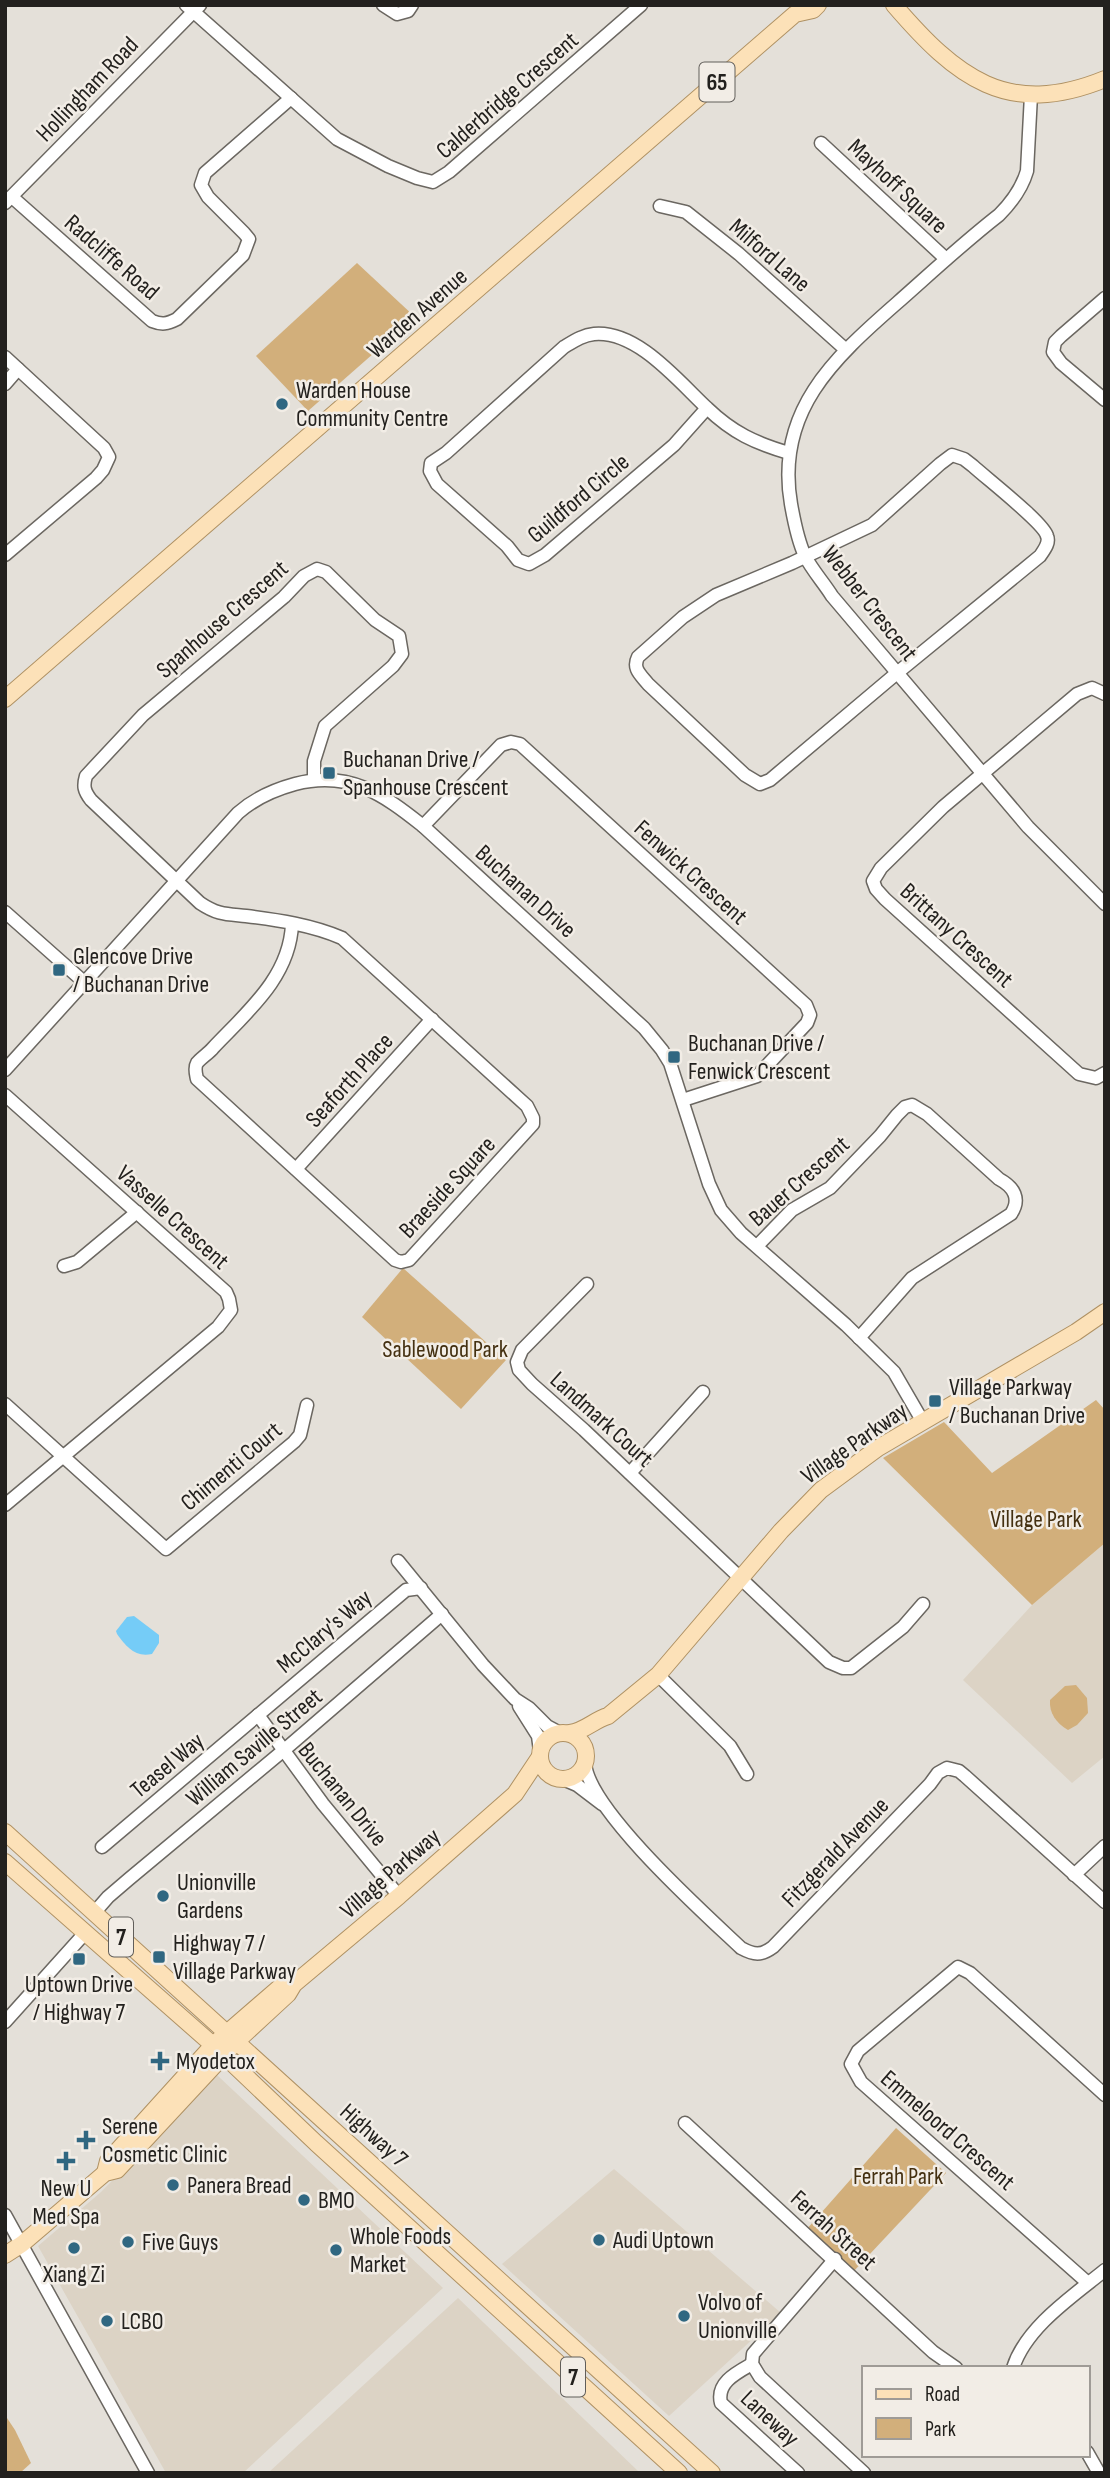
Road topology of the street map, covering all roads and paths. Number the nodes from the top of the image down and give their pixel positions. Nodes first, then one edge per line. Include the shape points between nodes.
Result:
1 (383, 5) edge
2 (412, 5) edge
3 (641, 5) edge
4 (818, 5) edge
5 (894, 5) edge
6 (193, 7) edge
7 (797, 10) edge
8 (1105, 79) edge
9 (1031, 95) junction
10 (291, 98) junction
11 (821, 143) dead end
12 (8, 200) edge
13 (660, 206) dead end
14 (946, 259) junction
15 (1105, 298) edge
16 (845, 349) junction
17 (5, 357) edge
18 (18, 369) junction
19 (5, 384) edge
20 (1105, 400) edge
21 (707, 408) junction
22 (789, 453) junction
23 (5, 555) edge
24 (805, 557) junction
25 (897, 673) junction
26 (1105, 694) edge
27 (5, 699) edge
28 (983, 774) junction
29 (314, 779) junction
30 (423, 826) junction
31 (176, 881) junction
32 (1105, 904) edge
33 (5, 912) edge
34 (292, 924) junction
35 (83, 982) junction
36 (432, 1019) junction
37 (5, 1070) edge
38 (1105, 1073) edge
39 (5, 1095) edge
40 (683, 1100) junction
41 (296, 1169) junction
42 (137, 1212) junction
43 (757, 1247) junction
44 (64, 1266) dead end
45 (587, 1284) dead end
46 (1105, 1312) edge
47 (859, 1338) junction
48 (703, 1392) dead end
49 (5, 1404) edge
50 (307, 1405) dead end
51 (923, 1422) junction
52 (63, 1457) junction
53 (630, 1473) junction
54 (5, 1505) edge
55 (398, 1561) dead end
56 (740, 1577) junction
57 (421, 1588) junction
58 (923, 1604) dead end
59 (442, 1614) junction
60 (658, 1675) junction
61 (516, 1699) junction
62 (258, 1715) junction
63 (608, 1716) junction
64 (565, 1733) junction
65 (282, 1751) junction
66 (540, 1754) junction
67 (585, 1758) junction
68 (747, 1774) dead end
69 (558, 1778) junction
70 (515, 1794) junction
71 (602, 1804) junction
72 (5, 1832) edge
73 (1105, 1846) edge
74 (102, 1847) dead end
75 (5, 1862) edge
76 (1074, 1875) junction
77 (400, 1896) junction
78 (1105, 1902) edge
79 (94, 1913) junction
80 (85, 1933) junction
81 (5, 2022) edge
82 (230, 2038) junction
83 (218, 2051) junction
84 (1104, 2093) edge
85 (685, 2123) dead end
86 (5, 2215) edge
87 (22, 2244) junction
88 (5, 2255) edge
89 (835, 2259) junction
90 (1105, 2270) edge
91 (1088, 2283) junction
92 (752, 2364) junction
93 (953, 2366) edge
94 (1014, 2366) edge
95 (1089, 2456) edge
96 (148, 2473) edge
97 (679, 2473) edge
98 (712, 2473) edge
99 (798, 2473) edge
100 (864, 2473) edge
101 (1099, 2473) edge

1 - 2 street via 397,13
3 - 10 street, Calderbridge Crescent via 450,173 433,182 388,166 337,139
4 - 7 main road, Warden Avenue / 65 via 813,10
5 - 9 main road via 954,66 994,87
6 - 10 street, Calderbridge Crescent
6 - 12 street, Hollingham Road
7 - 27 main road, Warden Avenue / 65
8 - 9 main road
9 - 14 street, Webber Crescent via 1024,181 1006,208
10 - 12 street, Radcliffe Road via 205,173 201,185 208,197 249,244 243,255 169,324 152,321
11 - 14 street, Mayhoff Square
13 - 16 street, Milford Lane via 686,212
14 - 16 street, Webber Crescent
15 - 20 street via 1061,335 1053,352
16 - 22 street, Webber Crescent via 801,412
17 - 18 street
18 - 19 street
18 - 23 street via 109,457 96,478
21 - 21 street, Guildford Circle via 641,348 615,335 579,337 431,463 430,471 518,560 529,564 674,445
21 - 22 street, Guildford Circle via 755,443
22 - 24 street, Webber Crescent via 788,490
24 - 25 street, Webber Crescent
24 - 25 street via 872,525 952,455 973,466 1045,530 1048,540 1040,556
24 - 25 street via 716,595 682,617 638,657 637,670 746,775 760,783 777,774
25 - 28 street, Webber Crescent
26 - 28 street, Brittany Crescent via 1092,688 1077,694
28 - 32 street, Webber Crescent via 1046,848
28 - 38 street, Brittany Crescent via 876,873 876,889 1079,1074 1096,1078
29 - 30 street, Buchanan Drive via 365,787
29 - 31 street, Buchanan Drive via 273,790 249,803
29 - 31 street, Spanhouse Crescent via 314,761 326,726 402,654 398,636 317,569 143,715 86,776 85,792 91,800
30 - 40 street, Buchanan Drive via 635,1019 662,1050
30 - 40 street, Fenwick Crescent via 501,744 520,744 806,1005 807,1023 757,1076
31 - 34 street, Braeside Square via 224,916
31 - 35 street, Buchanan Drive
33 - 35 street
34 - 36 street, Braeside Square via 342,937
34 - 41 street, Braeside Square via 288,952 271,985 195,1069 197,1079
35 - 37 street, Buchanan Drive
36 - 41 street, Seaforth Place
36 - 41 street, Braeside Square via 527,1106 533,1125 419,1251 409,1260 396,1260
39 - 42 street, Vasselle Crescent
40 - 43 street, Buchanan Drive via 721,1210
42 - 44 street via 77,1262
42 - 52 street, Vasselle Crescent via 226,1292 230,1314
43 - 47 street, Buchanan Drive
43 - 47 street, Bauer Crescent via 792,1210 830,1188 897,1115 912,1105 1009,1186 1017,1205 1011,1214 912,1278
45 - 53 street, Landmark Court via 522,1350 517,1362 532,1384
46 - 51 main road, Village Parkway
47 - 51 street, Buchanan Drive via 894,1372
48 - 53 street
49 - 52 street
50 - 52 street, Chimenti Court via 294,1442 166,1549
51 - 56 main road, Village Parkway via 821,1490
52 - 54 street
53 - 56 street, Landmark Court
55 - 57 street
56 - 58 street, Landmark Court via 829,1662 843,1668 851,1668 904,1627
56 - 60 main road, Village Parkway
57 - 59 street
57 - 62 street, McClary's Way via 406,1590
59 - 61 street
59 - 65 street, William Saville Street
60 - 63 main road, Village Parkway
60 - 68 street via 724,1739
61 - 64 street via 547,1726
61 - 66 street via 538,1737
62 - 65 street, Buchanan Drive
62 - 74 street, Teasel Way
63 - 64 main road, Village Parkway via 584,1730
63 - 67 main road, Village Parkway
64 - 66 main road via 547,1739
64 - 67 main road via 580,1741
65 - 77 street, Buchanan Drive
65 - 79 street, William Saville Street
66 - 69 main road via 544,1770
66 - 70 main road, Village Parkway
67 - 69 main road via 576,1775
67 - 71 street, Fitzgerald Avenue via 587,1776
69 - 70 main road, Village Parkway
69 - 71 street, Fitzgerald Avenue via 572,1782
70 - 77 main road, Village Parkway
71 - 76 street, Fitzgerald Avenue via 655,1865 741,1948 753,1954 773,1947 947,1768 965,1776
72 - 79 main road, Highway 7 / 7
73 - 76 street
75 - 80 main road, Highway 7 / 7
76 - 78 street, Fitzgerald Avenue
77 - 82 main road, Village Parkway
79 - 82 main road, Highway 7 / 7
80 - 81 street
80 - 83 main road, Highway 7 / 7
82 - 83 main road, Village Parkway
82 - 98 main road, Highway 7 / 7
83 - 87 main road, Village Parkway via 117,2170 105,2173
83 - 97 main road, Highway 7 / 7
84 - 91 street, Emmeloord Crescent via 958,1967 858,2051 851,2063 861,2082
85 - 89 street, Ferrah Street
86 - 87 street
87 - 88 main road, Village Parkway
87 - 96 street
89 - 92 street via 754,2354
89 - 93 street, Ferrah Street
90 - 91 street
91 - 94 street via 1032,2333
92 - 99 street, Laneway via 722,2386 721,2403
92 - 100 street via 760,2377
95 - 101 street

